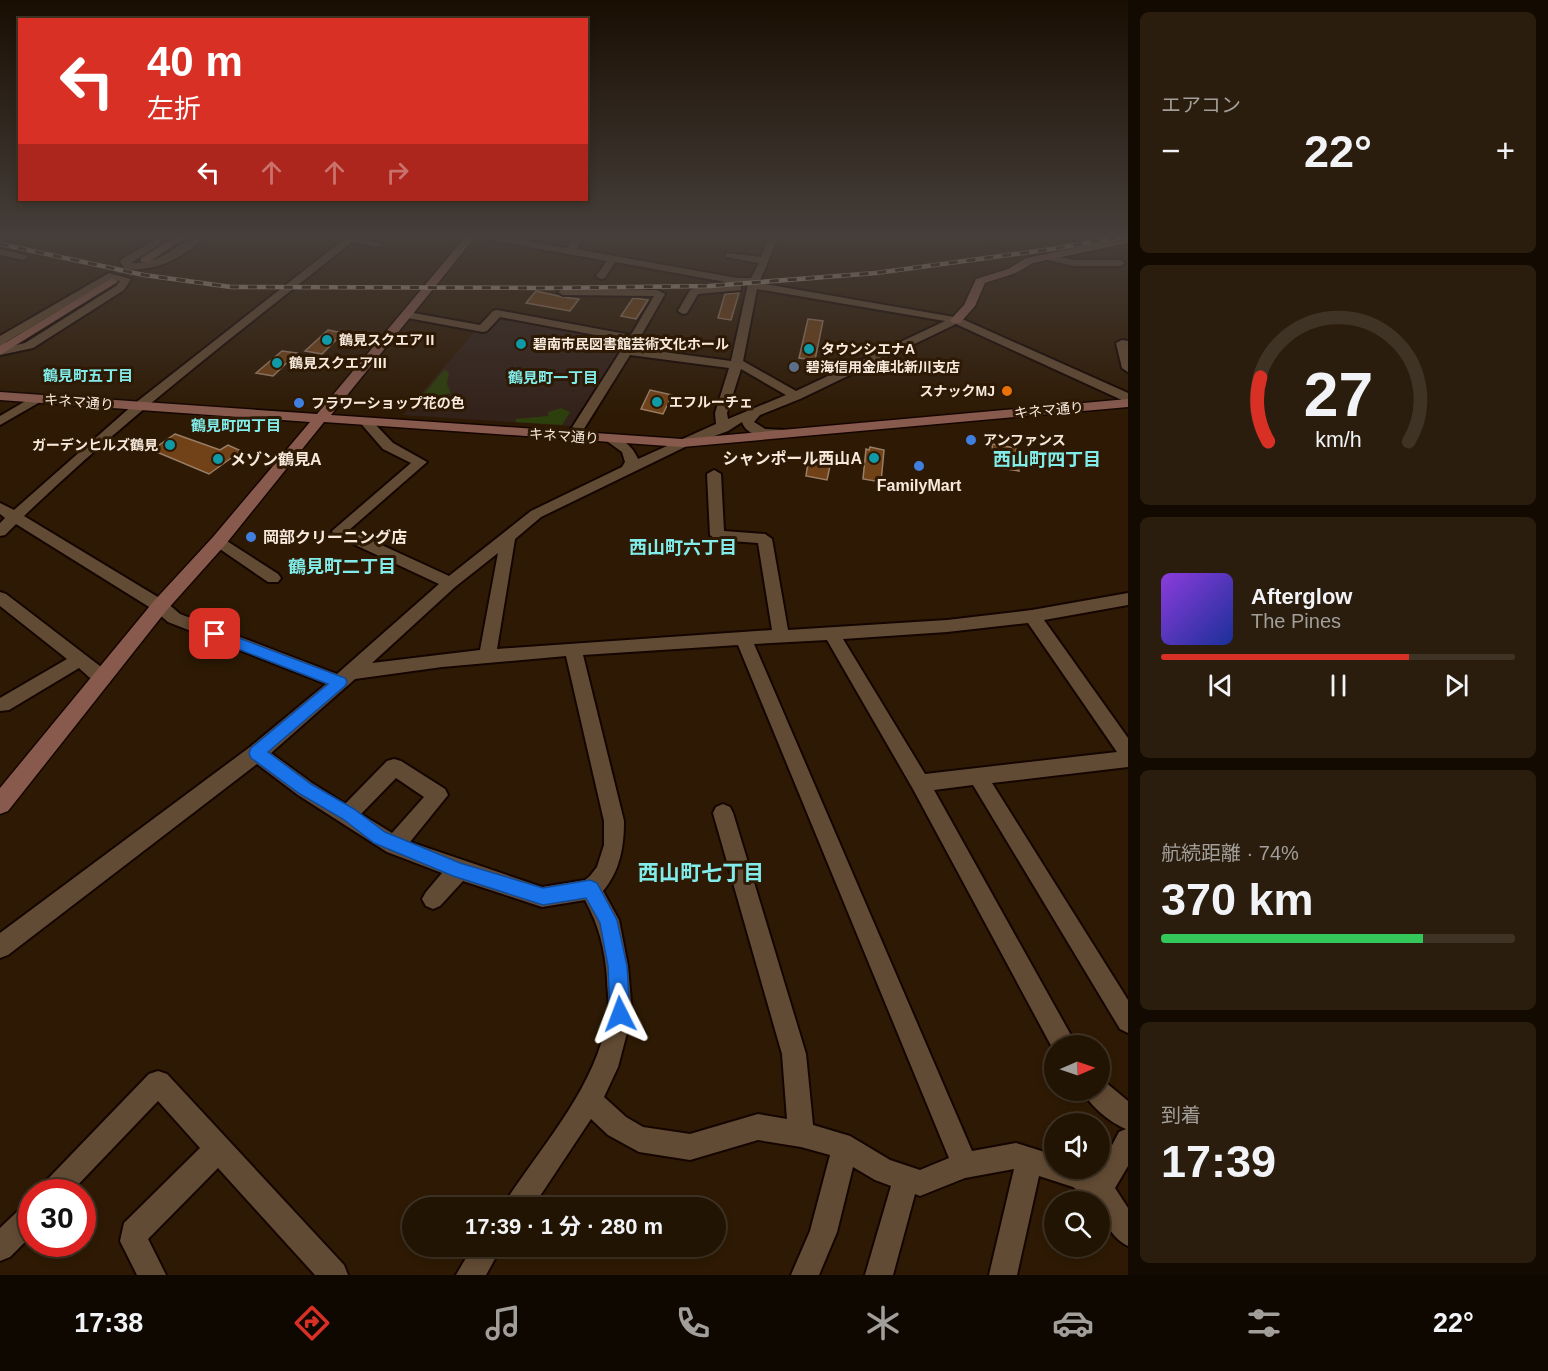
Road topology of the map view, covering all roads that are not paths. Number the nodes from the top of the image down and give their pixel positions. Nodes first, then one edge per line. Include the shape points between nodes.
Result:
1 (74, 296) edge
2 (89, 296) edge
3 (108, 296) tunnel mouth
4 (280, 296) edge
5 (424, 296) edge
6 (659, 296) edge
7 (692, 296) edge
8 (751, 296) edge
9 (818, 296) edge
10 (974, 296) edge
11 (683, 311) dead end
12 (408, 315) junction
13 (956, 320) junction
14 (633, 339) junction
15 (1128, 344) edge
16 (0, 345) edge
17 (627, 351) junction
18 (0, 352) edge
19 (736, 363) junction
20 (1128, 368) edge
21 (0, 396) edge
22 (796, 396) junction
23 (1128, 398) edge
24 (36, 399) junction
25 (1128, 403) edge
26 (138, 407) junction
27 (755, 413) junction
28 (319, 420) junction
29 (0, 421) edge
30 (367, 423) junction
31 (723, 428) junction
32 (786, 434) junction
33 (572, 437) junction
34 (610, 439) junction
35 (682, 443) junction
36 (626, 471) junction
37 (714, 474) dead end
38 (0, 508) edge
39 (15, 519) junction
40 (0, 531) edge
41 (508, 536) junction
42 (219, 541) junction
43 (273, 578) dead end
44 (450, 583) junction
45 (0, 598) edge
46 (1128, 599) edge
47 (160, 606) junction
48 (7, 613) edge
49 (1032, 616) junction
50 (832, 634) junction
51 (781, 636) junction
52 (743, 638) junction
53 (573, 649) junction
54 (487, 656) junction
55 (79, 660) junction
56 (103, 678) junction
57 (345, 678) junction
58 (3, 705) dead end
59 (257, 753) junction
60 (1128, 753) edge
61 (1128, 759) edge
62 (978, 777) junction
63 (920, 783) junction
64 (0, 804) edge
65 (723, 813) dead end
66 (348, 814) junction
67 (394, 845) junction
68 (459, 870) junction
69 (590, 889) junction
70 (433, 899) dead end
71 (0, 947) edge
72 (1128, 1022) edge
73 (1059, 1035) edge
74 (589, 1100) junction
75 (1108, 1101) edge
76 (1128, 1117) edge
77 (801, 1134) junction
78 (1128, 1141) edge
79 (845, 1147) junction
80 (218, 1149) junction
81 (1029, 1161) junction
82 (965, 1165) junction
83 (906, 1178) junction
84 (66, 1179) edge
85 (1100, 1189) junction
86 (523, 1197) edge
87 (18, 1229) edge
88 (1128, 1232) edge
89 (0, 1248) edge
90 (482, 1257) edge
91 (150, 1274) edge
92 (334, 1275) edge
93 (470, 1275) edge
94 (805, 1275) edge
95 (879, 1275) edge
96 (1004, 1275) edge

1 - 16 street via 1,340
2 - 18 street
3 - 18 street via 29,346
4 - 26 street
5 - 12 street
6 - 14 street
7 - 11 street
8 - 19 street
9 - 13 street
10 - 13 street
12 - 14 street via 483,328 497,313
12 - 28 street
13 - 22 street
13 - 23 street
14 - 17 street
15 - 20 street via 1122,343
17 - 19 street
17 - 33 street
19 - 22 street
19 - 31 street via 721,413
21 - 24 street, キネマ通り
22 - 27 street
24 - 26 street, キネマ通り
24 - 29 street
25 - 32 street, キネマ通り
26 - 28 street, キネマ通り
26 - 39 street
27 - 31 street
27 - 32 street via 747,422 755,430
28 - 30 street, キネマ通り
28 - 42 street
30 - 33 street, キネマ通り
30 - 44 street via 388,446 420,462 339,531
31 - 35 street
32 - 35 street, キネマ通り
33 - 34 street, キネマ通り
34 - 35 street, キネマ通り
34 - 36 street via 628,450 632,462
35 - 36 street
36 - 41 street via 536,514
37 - 51 street via 717,535 765,539
38 - 39 street
39 - 40 street
39 - 47 street
41 - 44 street
41 - 54 street
42 - 43 street
42 - 47 street
44 - 57 street
45 - 48 street
46 - 49 street
47 - 56 street
47 - 57 street via 174,618
48 - 55 street
49 - 50 street
49 - 60 street
50 - 51 street
50 - 63 street
51 - 52 street
52 - 53 street
52 - 82 street
53 - 54 street
53 - 69 street via 614,821 614,845 605,872
54 - 57 street
55 - 56 street
55 - 58 street
56 - 64 street
57 - 59 street
59 - 66 street via 305,789
59 - 71 street
61 - 62 street
62 - 63 street
62 - 72 street
63 - 73 street
65 - 77 street via 794,1054
66 - 67 street
66 - 67 street via 394,767 438,795
67 - 68 street
68 - 69 street via 543,897
68 - 70 street
69 - 74 street via 608,920 617,966 620,1014 606,1067
74 - 77 street via 617,1126 639,1139 690,1147 758,1127
74 - 86 street
75 - 76 street
77 - 79 street
78 - 85 street
79 - 83 street via 884,1171
79 - 94 street via 823,1232
80 - 84 street via 158,1083
80 - 91 street via 134,1233
80 - 92 street
81 - 82 street via 1016,1156
81 - 85 street via 1079,1176
81 - 96 street
82 - 83 street via 920,1183
83 - 95 street
85 - 88 street
87 - 89 street
90 - 93 street

